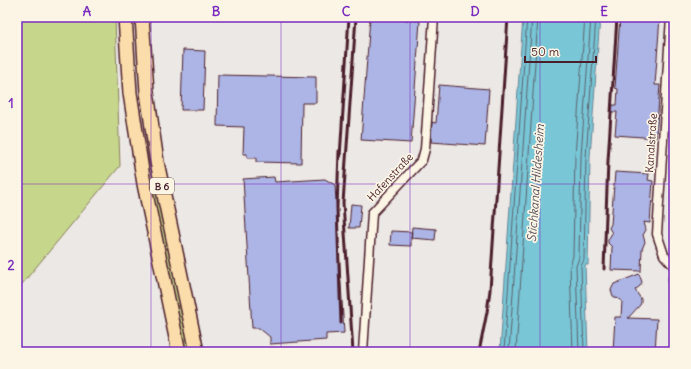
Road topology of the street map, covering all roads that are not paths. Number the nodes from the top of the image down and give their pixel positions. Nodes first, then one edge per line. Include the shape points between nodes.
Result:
1 (125, 17) edge
2 (142, 17) edge
3 (434, 17) edge
4 (671, 17) edge
5 (674, 266) edge
6 (178, 352) edge
7 (197, 352) edge
8 (363, 352) edge

1 - 6 main road, B 6 via 130,93 144,184
2 - 7 main road, B 6 via 147,92 157,162
3 - 8 street, Hafenstraße via 425,150 422,160 372,213
4 - 5 street, Kanalstraße via 657,234 664,254

